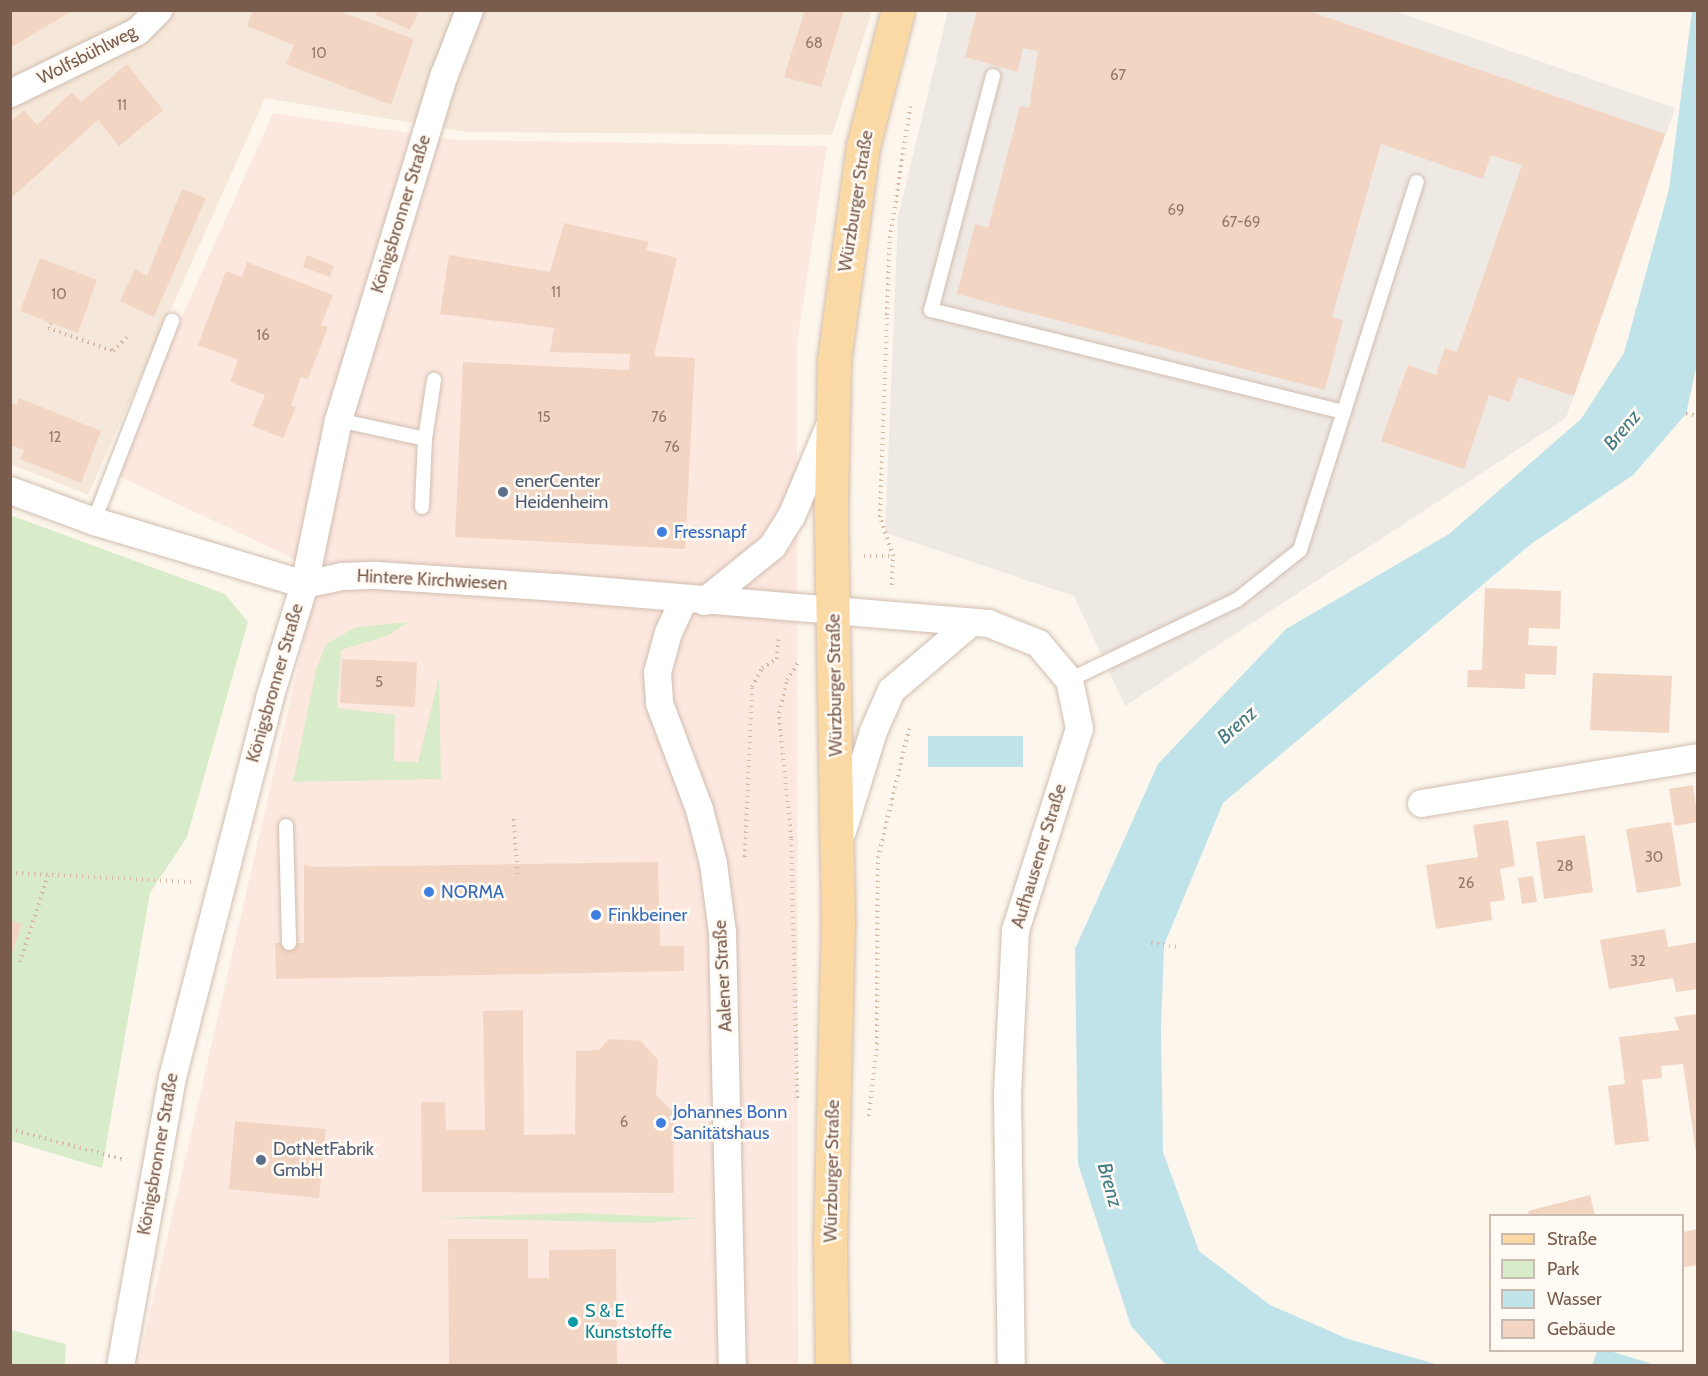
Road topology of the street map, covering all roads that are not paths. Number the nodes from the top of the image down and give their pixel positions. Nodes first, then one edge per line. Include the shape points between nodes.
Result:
1 (158, 10) edge
2 (469, 10) edge
3 (898, 10) edge
4 (993, 76) dead end
5 (10, 93) edge
6 (1417, 182) dead end
7 (172, 321) dead end
8 (434, 380) dead end
9 (1344, 412) junction
10 (833, 415) junction
11 (338, 420) junction
12 (425, 439) junction
13 (10, 490) edge
14 (422, 507) dead end
15 (94, 521) junction
16 (304, 584) junction
17 (693, 601) junction
18 (833, 610) junction
19 (971, 622) junction
20 (1069, 680) junction
21 (1698, 757) edge
22 (1422, 803) dead end
23 (286, 826) dead end
24 (838, 843) junction
25 (289, 943) dead end
26 (120, 1365) edge
27 (732, 1365) edge
28 (832, 1365) edge
29 (1011, 1365) edge

1 - 5 street, Wolfsbühlweg via 137,31
2 - 11 street, Königsbronner Straße via 444,74
3 - 10 main road, Würzburger Straße via 863,146 835,349
4 - 9 lane via 931,310
6 - 9 lane
7 - 15 lane
8 - 12 lane
9 - 20 lane via 1300,550 1237,600
10 - 17 street via 790,516 772,546
10 - 18 main road, Würzburger Straße
11 - 12 lane
11 - 16 street, Königsbronner Straße
12 - 14 lane
13 - 15 street, Hintere Kirchwiesen
15 - 16 street, Hintere Kirchwiesen
16 - 17 street, Hintere Kirchwiesen via 341,576 376,575
16 - 26 street, Königsbronner Straße via 269,698 172,1077
17 - 18 street, Hintere Kirchwiesen
17 - 27 street, Aalener Straße via 668,632 657,672 659,702 699,809 713,863 722,932
18 - 19 street, Aufhausener Straße
18 - 24 main road, Würzburger Straße
19 - 20 street, Aufhausener Straße via 988,623 1038,643
19 - 24 street via 891,690 873,731
20 - 29 street, Aufhausener Straße via 1079,728 1015,930 1007,1093
21 - 22 street
23 - 25 lane
24 - 28 main road, Würzburger Straße

